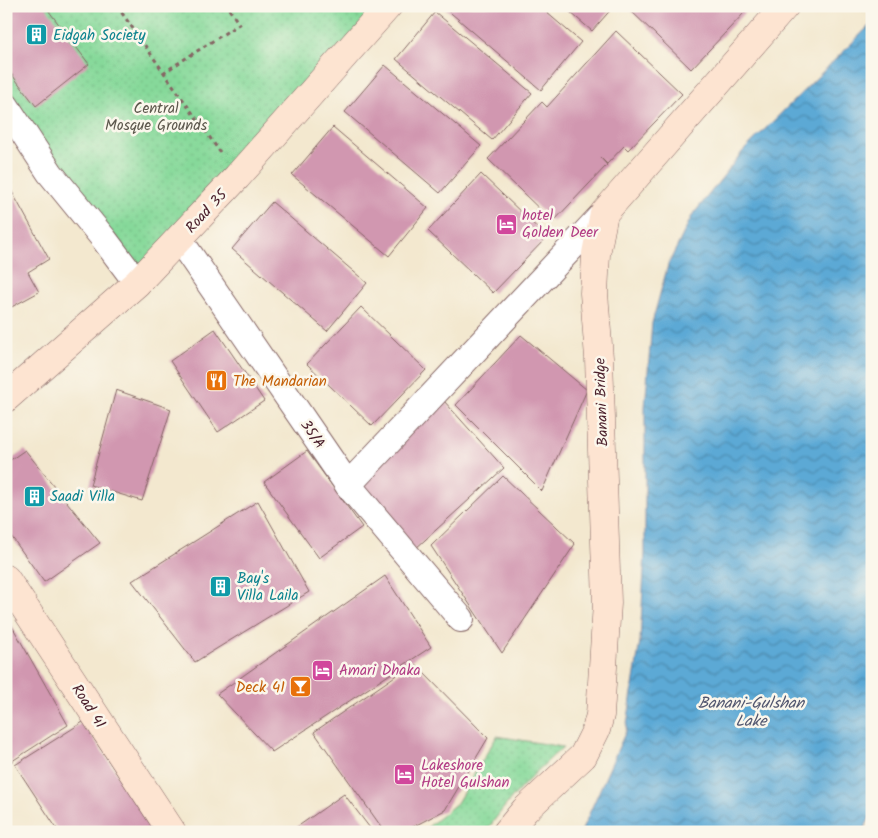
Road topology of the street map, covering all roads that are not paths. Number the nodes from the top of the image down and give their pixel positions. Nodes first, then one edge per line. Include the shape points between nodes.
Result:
1 (388, 6) edge
2 (785, 6) edge
3 (6, 106) edge
4 (604, 213) junction
5 (179, 239) junction
6 (136, 284) junction
7 (6, 398) edge
8 (348, 485) junction
9 (6, 579) edge
10 (461, 619) dead end
11 (172, 832) edge
12 (507, 832) edge

1 - 5 main road, Road 35
2 - 4 main road
3 - 6 street via 50,173
4 - 8 street
4 - 12 main road, Banani Bridge via 596,254 594,293 607,603 600,715 583,756 525,810
5 - 6 main road, Road 35
5 - 8 street, 35/A
6 - 7 main road, Road 35
8 - 10 street, 35/A
9 - 11 main road, Road 41

